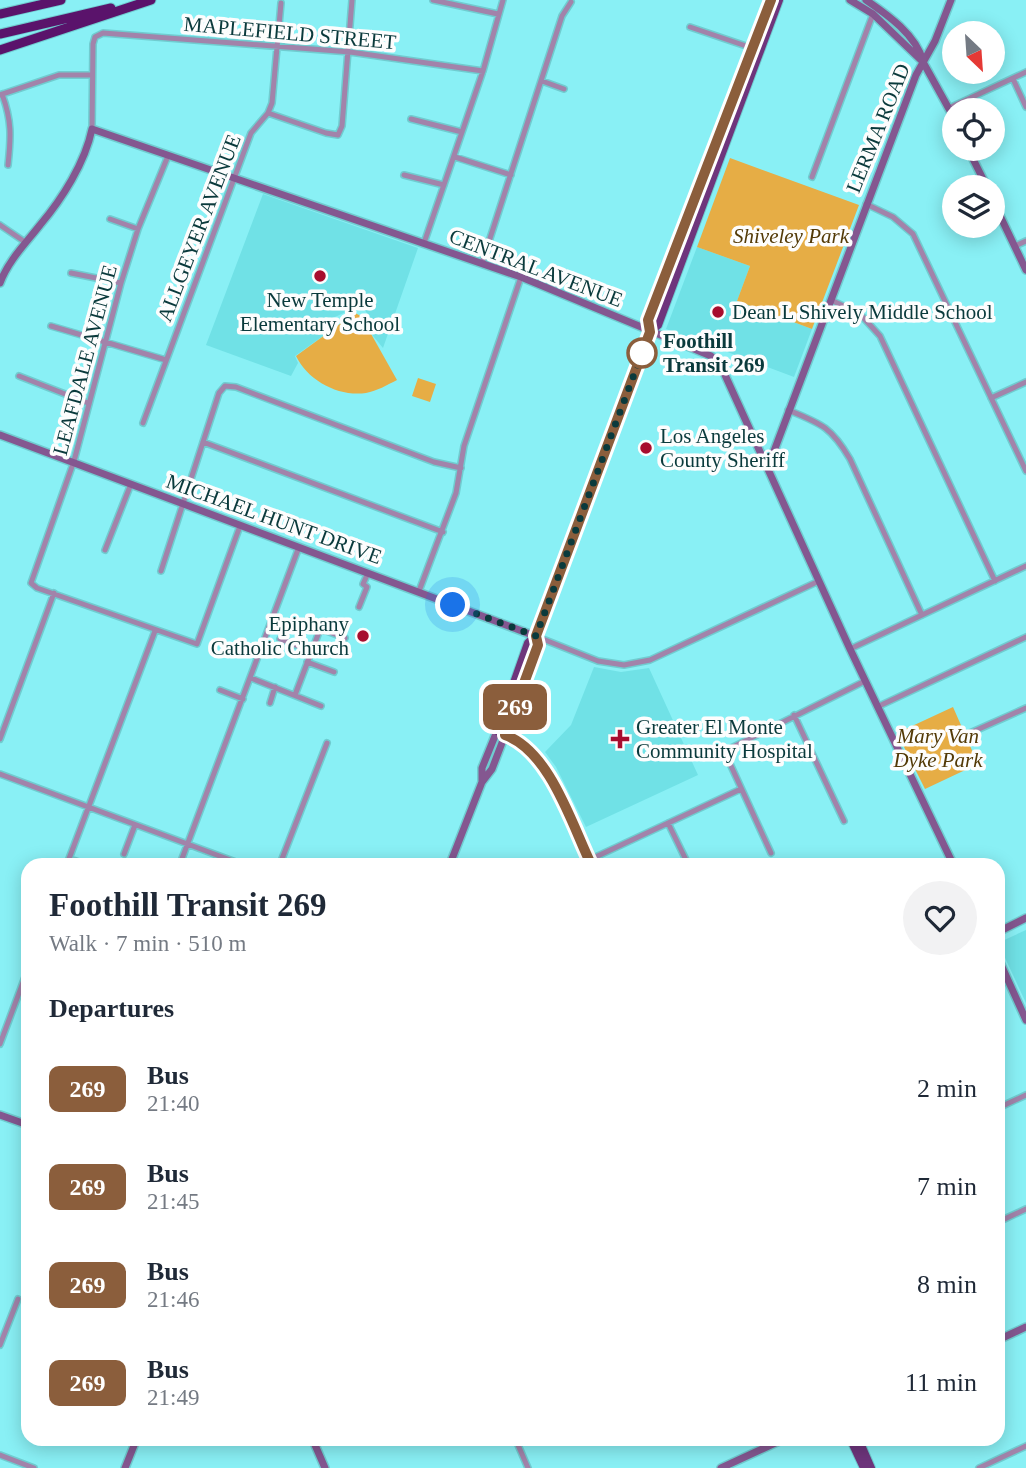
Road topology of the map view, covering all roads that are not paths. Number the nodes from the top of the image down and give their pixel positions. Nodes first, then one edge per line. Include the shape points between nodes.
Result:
1 (61, 0) edge
2 (144, 0) edge
3 (151, 0) edge
4 (352, 0) edge
5 (433, 0) edge
6 (503, 0) edge
7 (771, 0) edge
8 (779, 0) edge
9 (850, 0) edge
10 (866, 0) edge
11 (951, 0) edge
12 (571, 2) dead end
13 (281, 3) dead end
14 (0, 14) edge
15 (498, 15) junction
16 (873, 15) junction
17 (690, 27) dead end
18 (0, 34) edge
19 (277, 47) junction
20 (752, 48) junction
21 (0, 50) edge
22 (350, 52) junction
23 (923, 62) junction
24 (483, 71) junction
25 (1026, 72) edge
26 (92, 75) junction
27 (1013, 79) junction
28 (542, 81) junction
29 (564, 89) dead end
30 (1, 94) edge
31 (943, 98) edge
32 (971, 98) edge
33 (1026, 107) edge
34 (268, 113) junction
35 (411, 119) dead end
36 (727, 126) junction
37 (92, 130) junction
38 (462, 132) junction
39 (168, 156) junction
40 (455, 157) junction
41 (8, 165) dead end
42 (404, 175) dead end
43 (511, 175) junction
44 (812, 177) dead end
45 (234, 178) junction
46 (444, 185) junction
47 (866, 204) junction
48 (110, 219) dead end
49 (0, 225) edge
50 (1005, 226) edge
51 (138, 229) junction
52 (1026, 241) edge
53 (25, 242) junction
54 (424, 243) junction
55 (1015, 246) junction
56 (482, 263) junction
57 (1026, 270) edge
58 (71, 273) dead end
59 (521, 278) junction
60 (121, 282) junction
61 (0, 283) edge
62 (831, 300) junction
63 (51, 326) dead end
64 (650, 332) junction
65 (105, 340) junction
66 (166, 360) junction
67 (19, 376) dead end
68 (1026, 382) edge
69 (992, 398) junction
70 (88, 403) junction
71 (789, 410) junction
72 (143, 423) dead end
73 (0, 435) edge
74 (203, 442) junction
75 (74, 461) junction
76 (768, 467) junction
77 (461, 468) junction
78 (1026, 471) edge
79 (131, 484) junction
80 (184, 504) junction
81 (240, 526) junction
82 (443, 532) junction
83 (299, 547) junction
84 (105, 550) dead end
85 (1026, 566) edge
86 (161, 571) dead end
87 (368, 573) junction
88 (819, 581) junction
89 (995, 581) junction
90 (419, 592) junction
91 (54, 593) junction
92 (359, 607) dead end
93 (922, 615) junction
94 (155, 631) junction
95 (536, 636) junction
96 (1026, 637) edge
97 (345, 638) dead end
98 (280, 639) dead end
99 (850, 649) junction
100 (311, 651) junction
101 (307, 662) junction
102 (334, 672) dead end
103 (251, 678) junction
104 (865, 681) junction
105 (275, 687) junction
106 (220, 690) dead end
107 (295, 695) junction
108 (243, 699) junction
109 (270, 703) dead end
110 (321, 705) dead end
111 (877, 707) junction
112 (1026, 708) edge
113 (794, 715) junction
114 (501, 733) junction
115 (970, 733) dead end
116 (0, 740) edge
117 (327, 743) dead end
118 (0, 774) edge
119 (741, 789) junction
120 (89, 808) junction
121 (844, 821) dead end
122 (668, 823) junction
123 (135, 825) junction
124 (188, 844) junction
125 (771, 853) dead end
126 (124, 855) dead end
127 (70, 858) edge
128 (182, 858) edge
129 (226, 858) edge
130 (282, 858) edge
131 (452, 858) edge
132 (588, 858) edge
133 (598, 858) edge
134 (685, 858) edge
135 (950, 858) edge
136 (1026, 918) edge
137 (1005, 928) edge
138 (1005, 974) edge
139 (21, 988) edge
140 (1026, 1020) edge
141 (0, 1044) edge
142 (1026, 1095) edge
143 (1005, 1105) edge
144 (0, 1115) edge
145 (21, 1122) edge
146 (1026, 1209) edge
147 (1005, 1219) edge
148 (18, 1299) dead end
149 (1026, 1327) edge
150 (1005, 1337) edge
151 (0, 1345) edge
152 (134, 1446) edge
153 (315, 1446) edge
154 (518, 1446) edge
155 (760, 1446) edge
156 (854, 1446) edge
157 (861, 1446) edge
158 (1026, 1446) edge
159 (0, 1455) edge
160 (34, 1468) edge
161 (125, 1468) edge
162 (325, 1468) edge
163 (528, 1468) edge
164 (721, 1468) edge
165 (864, 1468) edge
166 (871, 1468) edge
167 (979, 1468) edge

1 - 14 highway
2 - 18 highway
3 - 21 highway
4 - 22 street
5 - 15 street
6 - 15 street
7 - 20 main road
8 - 36 main road
9 - 16 street
10 - 23 street via 919,49
11 - 23 street, LERMA ROAD
12 - 28 street via 562,16
13 - 19 street, ALLGEYER AVENUE
15 - 24 street
16 - 23 street
16 - 44 street
17 - 20 street
19 - 22 street, MAPLEFIELD STREET
19 - 26 street, MAPLEFIELD STREET via 103,33 95,37
19 - 34 street, ALLGEYER AVENUE
20 - 36 main road
22 - 24 street, MAPLEFIELD STREET
22 - 34 street via 338,135
23 - 31 street
23 - 47 street, LERMA ROAD
24 - 38 street
25 - 27 street
26 - 30 street via 59,75
26 - 37 street
27 - 32 street
27 - 33 street
28 - 29 street
28 - 43 street
30 - 41 street via 11,130
34 - 45 street, ALLGEYER AVENUE via 251,133
35 - 38 street
36 - 64 main road via 658,325
37 - 39 street, CENTRAL AVENUE
37 - 53 street via 62,193
38 - 40 street
39 - 45 street, CENTRAL AVENUE
39 - 51 street, LEAFDALE AVENUE
40 - 43 street
40 - 46 street
42 - 46 street
43 - 56 street
45 - 54 street, CENTRAL AVENUE
45 - 66 street, ALLGEYER AVENUE
46 - 54 street
47 - 62 street, LERMA ROAD
47 - 69 street via 893,217 913,234
48 - 51 street
49 - 53 street
50 - 55 street
51 - 60 street, LEAFDALE AVENUE
52 - 55 street
53 - 61 street
54 - 56 street, CENTRAL AVENUE
55 - 57 street
56 - 59 street, CENTRAL AVENUE
58 - 60 street
59 - 64 street, CENTRAL AVENUE
59 - 77 street via 464,446
60 - 65 street, LEAFDALE AVENUE
62 - 71 street, LERMA ROAD
62 - 89 street via 860,314 880,336
63 - 65 street
64 - 76 street, CENTRAL AVENUE via 720,363
64 - 95 main road
65 - 66 street
65 - 70 street, LEAFDALE AVENUE
66 - 72 street, ALLGEYER AVENUE
67 - 70 street
68 - 69 street
69 - 78 street
70 - 75 street, LEAFDALE AVENUE
71 - 76 street, LERMA ROAD
71 - 93 street via 826,427 837,438
73 - 75 street, MICHAEL HUNT DRIVE
74 - 77 street via 219,393 225,386 236,387 434,462
74 - 80 street
74 - 82 street
75 - 79 street, MICHAEL HUNT DRIVE
75 - 91 street, LEAFDALE AVENUE via 31,583
76 - 88 street, CENTRAL AVENUE
77 - 82 street
79 - 80 street, MICHAEL HUNT DRIVE
79 - 84 street
80 - 81 street, MICHAEL HUNT DRIVE
80 - 86 street
81 - 83 street, MICHAEL HUNT DRIVE
81 - 94 street via 197,645
82 - 90 street
83 - 87 street, MICHAEL HUNT DRIVE
83 - 103 street
85 - 89 street
87 - 90 street, MICHAEL HUNT DRIVE
87 - 92 street
88 - 95 street via 650,660 624,665 600,661
88 - 99 street, CENTRAL AVENUE
89 - 93 street
90 - 95 street, MICHAEL HUNT DRIVE
91 - 94 street
91 - 116 street
93 - 99 street
94 - 120 street
95 - 114 main road via 538,645
96 - 111 street
97 - 100 street via 324,630
98 - 100 street
99 - 104 street, CENTRAL AVENUE
100 - 101 street
101 - 102 street
101 - 107 street
103 - 105 street
103 - 108 street
104 - 111 street, CENTRAL AVENUE
104 - 113 street
105 - 107 street
105 - 109 street
106 - 108 street
107 - 110 street
108 - 124 street
111 - 135 street, CENTRAL AVENUE
112 - 115 street
113 - 119 street via 727,750
113 - 121 street
114 - 131 street via 492,769 482,782
114 - 132 main road via 515,740 547,772
117 - 130 street
118 - 120 street
119 - 122 street
119 - 125 street
120 - 123 street
120 - 127 street
122 - 133 street
122 - 134 street
123 - 124 street
123 - 126 street
124 - 128 street
124 - 129 street
136 - 137 street
138 - 140 street
139 - 141 street
142 - 143 street
144 - 145 street
146 - 147 street
148 - 151 street
149 - 150 street
152 - 161 street
153 - 162 street
154 - 163 street
155 - 164 street
156 - 165 main road
157 - 166 main road
158 - 167 street
159 - 160 street

